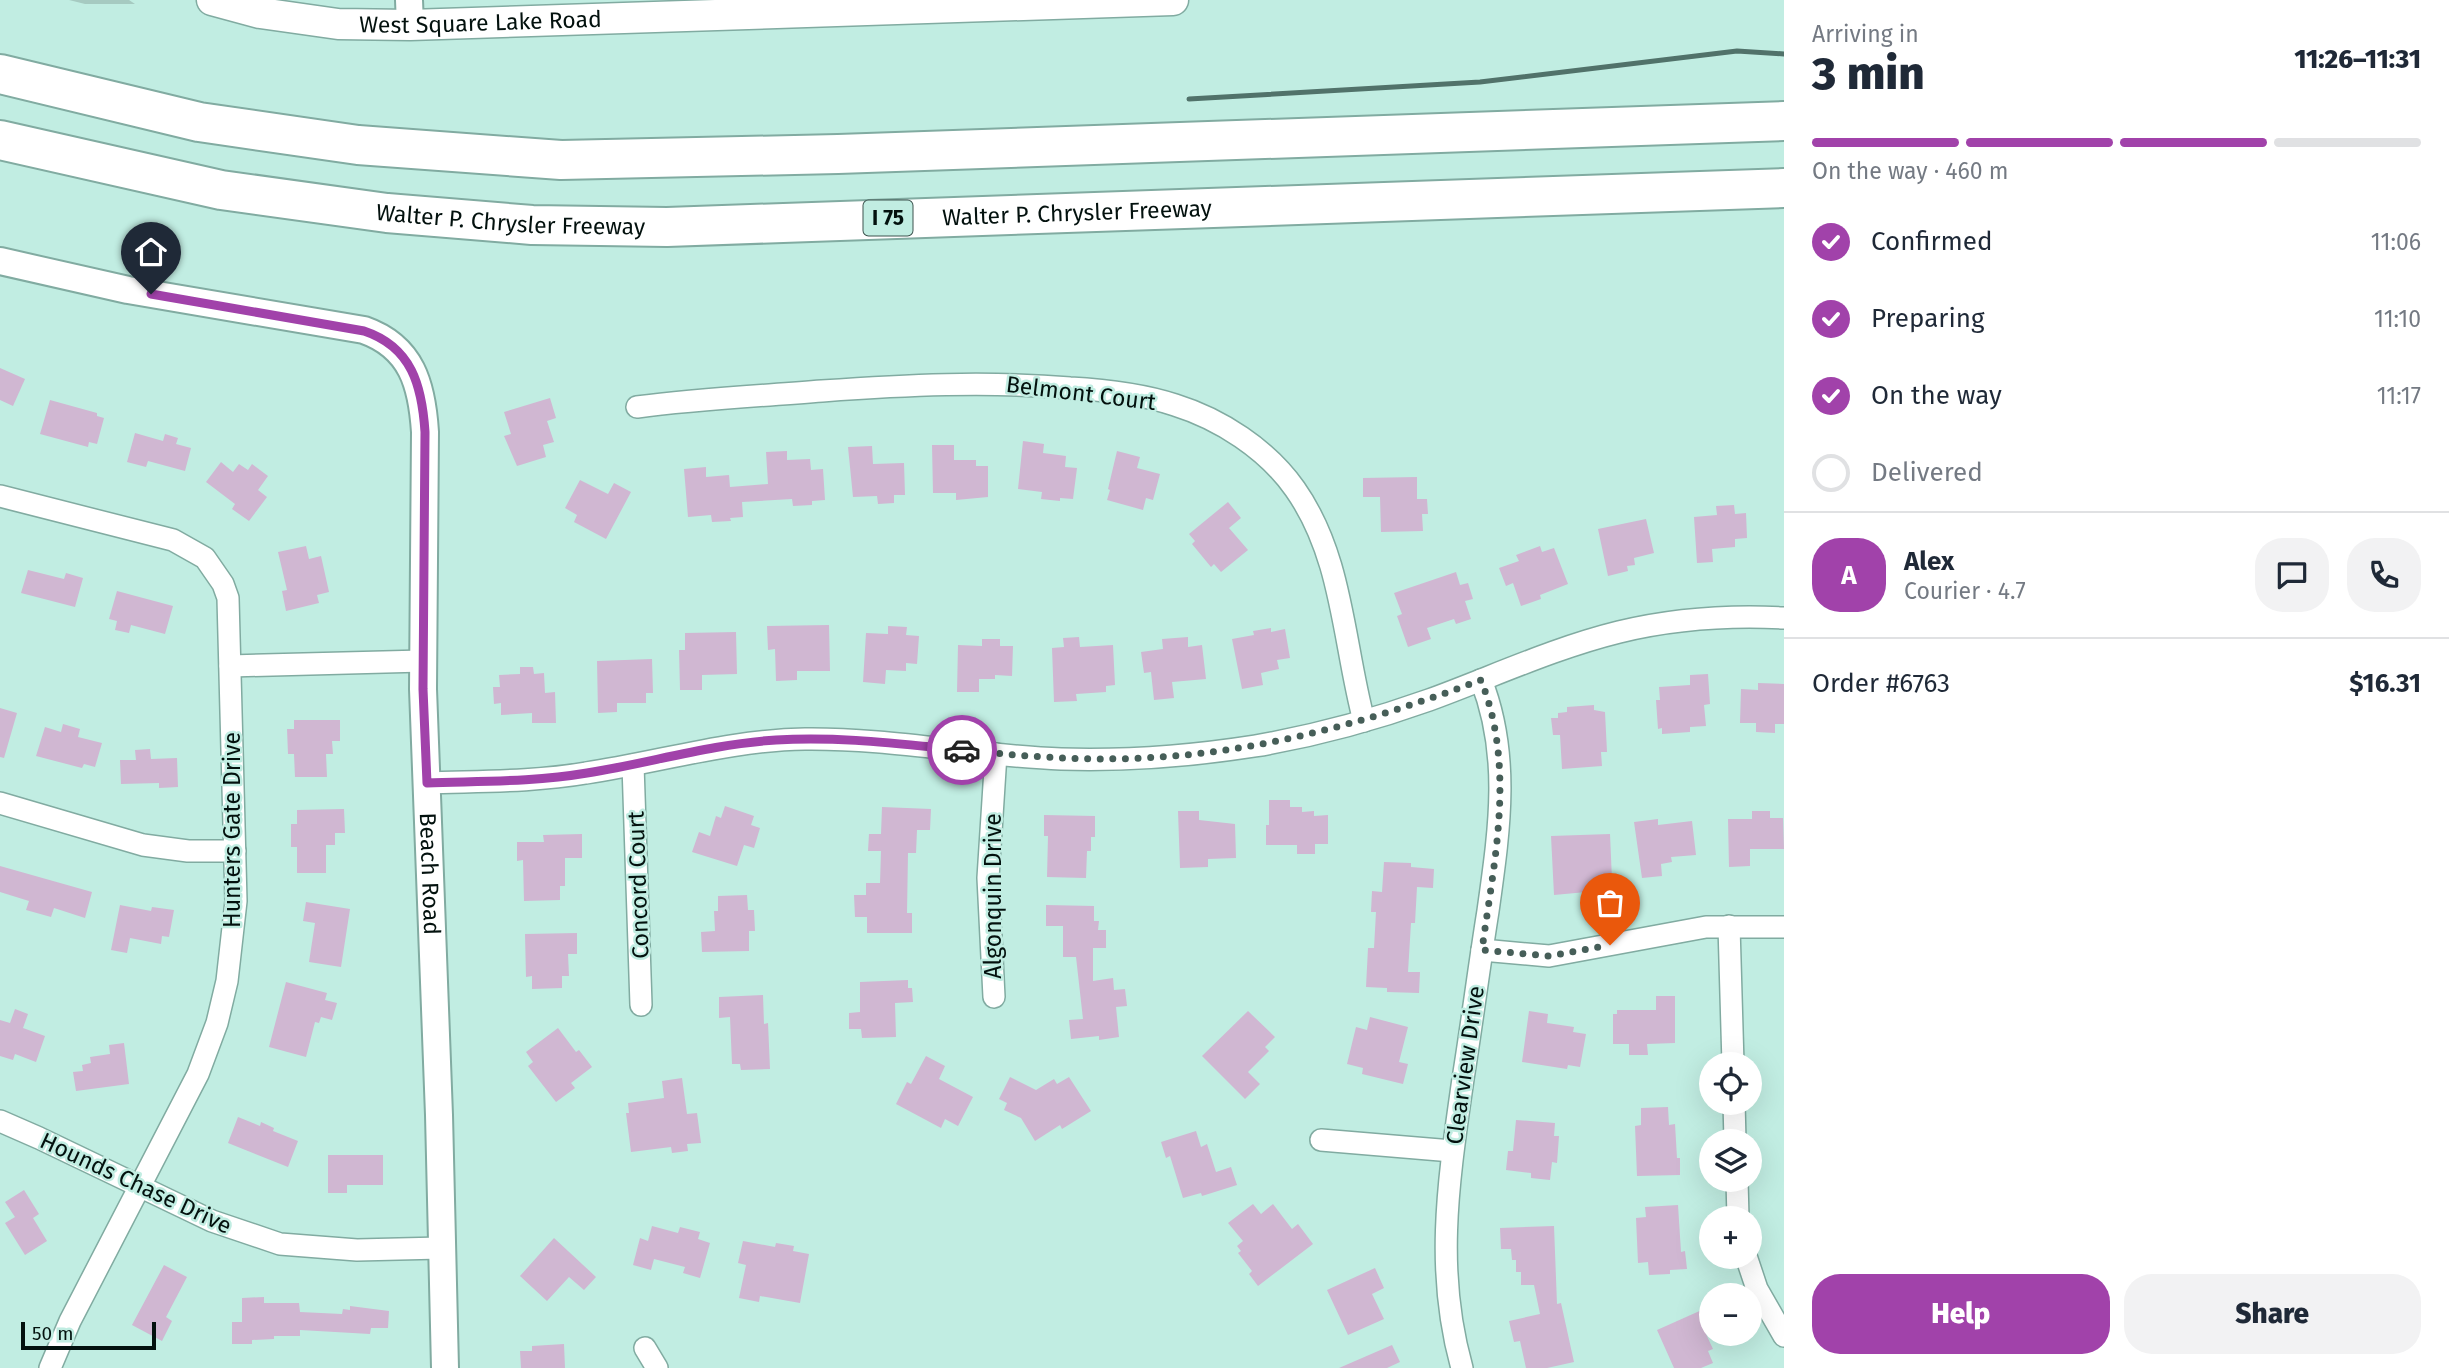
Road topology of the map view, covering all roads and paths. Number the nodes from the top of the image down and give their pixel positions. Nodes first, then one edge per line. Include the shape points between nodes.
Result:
1 (212, 0) edge
2 (1173, 0) edge
3 (797, 7) edge
4 (409, 13) edge
5 (0, 74) edge
6 (1784, 121) edge
7 (0, 139) edge
8 (1784, 188) edge
9 (0, 261) edge
10 (637, 407) dead end
11 (0, 496) edge
12 (1784, 618) edge
13 (423, 661) junction
14 (230, 666) junction
15 (1481, 680) junction
16 (1364, 720) junction
17 (996, 754) junction
18 (633, 765) junction
19 (427, 783) junction
20 (0, 803) edge
21 (235, 851) junction
22 (1729, 926) junction
23 (1784, 927) edge
24 (1482, 950) junction
25 (994, 997) dead end
26 (642, 1005) dead end
27 (1734, 1052) edge
28 (0, 1121) edge
29 (1321, 1140) dead end
30 (1452, 1151) junction
31 (139, 1187) junction
32 (441, 1248) junction
33 (1750, 1269) edge
34 (1784, 1336) edge
35 (645, 1348) dead end
36 (50, 1368) edge
37 (445, 1368) edge
38 (657, 1368) edge
39 (1462, 1368) edge

1 - 4 main road, West Square Lake Road via 260,13 338,24
2 - 3 main road, West Square Lake Road
3 - 4 main road, West Square Lake Road
5 - 6 highway via 199,122 358,145 561,160
7 - 8 highway, Walter P. Chrysler Freeway / I 75 via 220,190 387,213 532,225 667,227
9 - 13 street, Beach Road via 128,290 350,327 394,346 411,368 424,412
10 - 16 street, Belmont Court via 899,385 992,383 1119,393 1195,412 1224,426 1264,456 1293,487 1318,528 1334,576
11 - 14 street, Hunters Gate Drive via 173,540 205,558 228,598
12 - 15 street via 1713,617 1662,623 1577,645
13 - 14 street
13 - 19 street, Beach Road
14 - 21 street, Hunters Gate Drive
15 - 16 street
15 - 24 street, Clearview Drive via 1490,701 1501,778
16 - 17 street via 1257,745 1169,756 1062,759
17 - 18 street via 866,740 804,739 710,748
17 - 25 street, Algonquin Drive via 988,878
18 - 19 street via 535,780
18 - 26 street, Concord Court
19 - 32 street, Beach Road
20 - 21 street via 143,845
21 - 31 street, Hunters Gate Drive via 234,930 217,1023 198,1074
22 - 23 street
22 - 24 street via 1549,956
22 - 27 street
24 - 30 street, Clearview Drive
28 - 31 street, Hounds Chase Drive
29 - 30 street
30 - 39 street, Clearview Drive via 1445,1244 1450,1311
31 - 32 street, Hounds Chase Drive via 212,1221 280,1244 357,1250
31 - 36 street, Hunters Gate Drive
32 - 37 street, Beach Road
33 - 34 street
35 - 38 street

